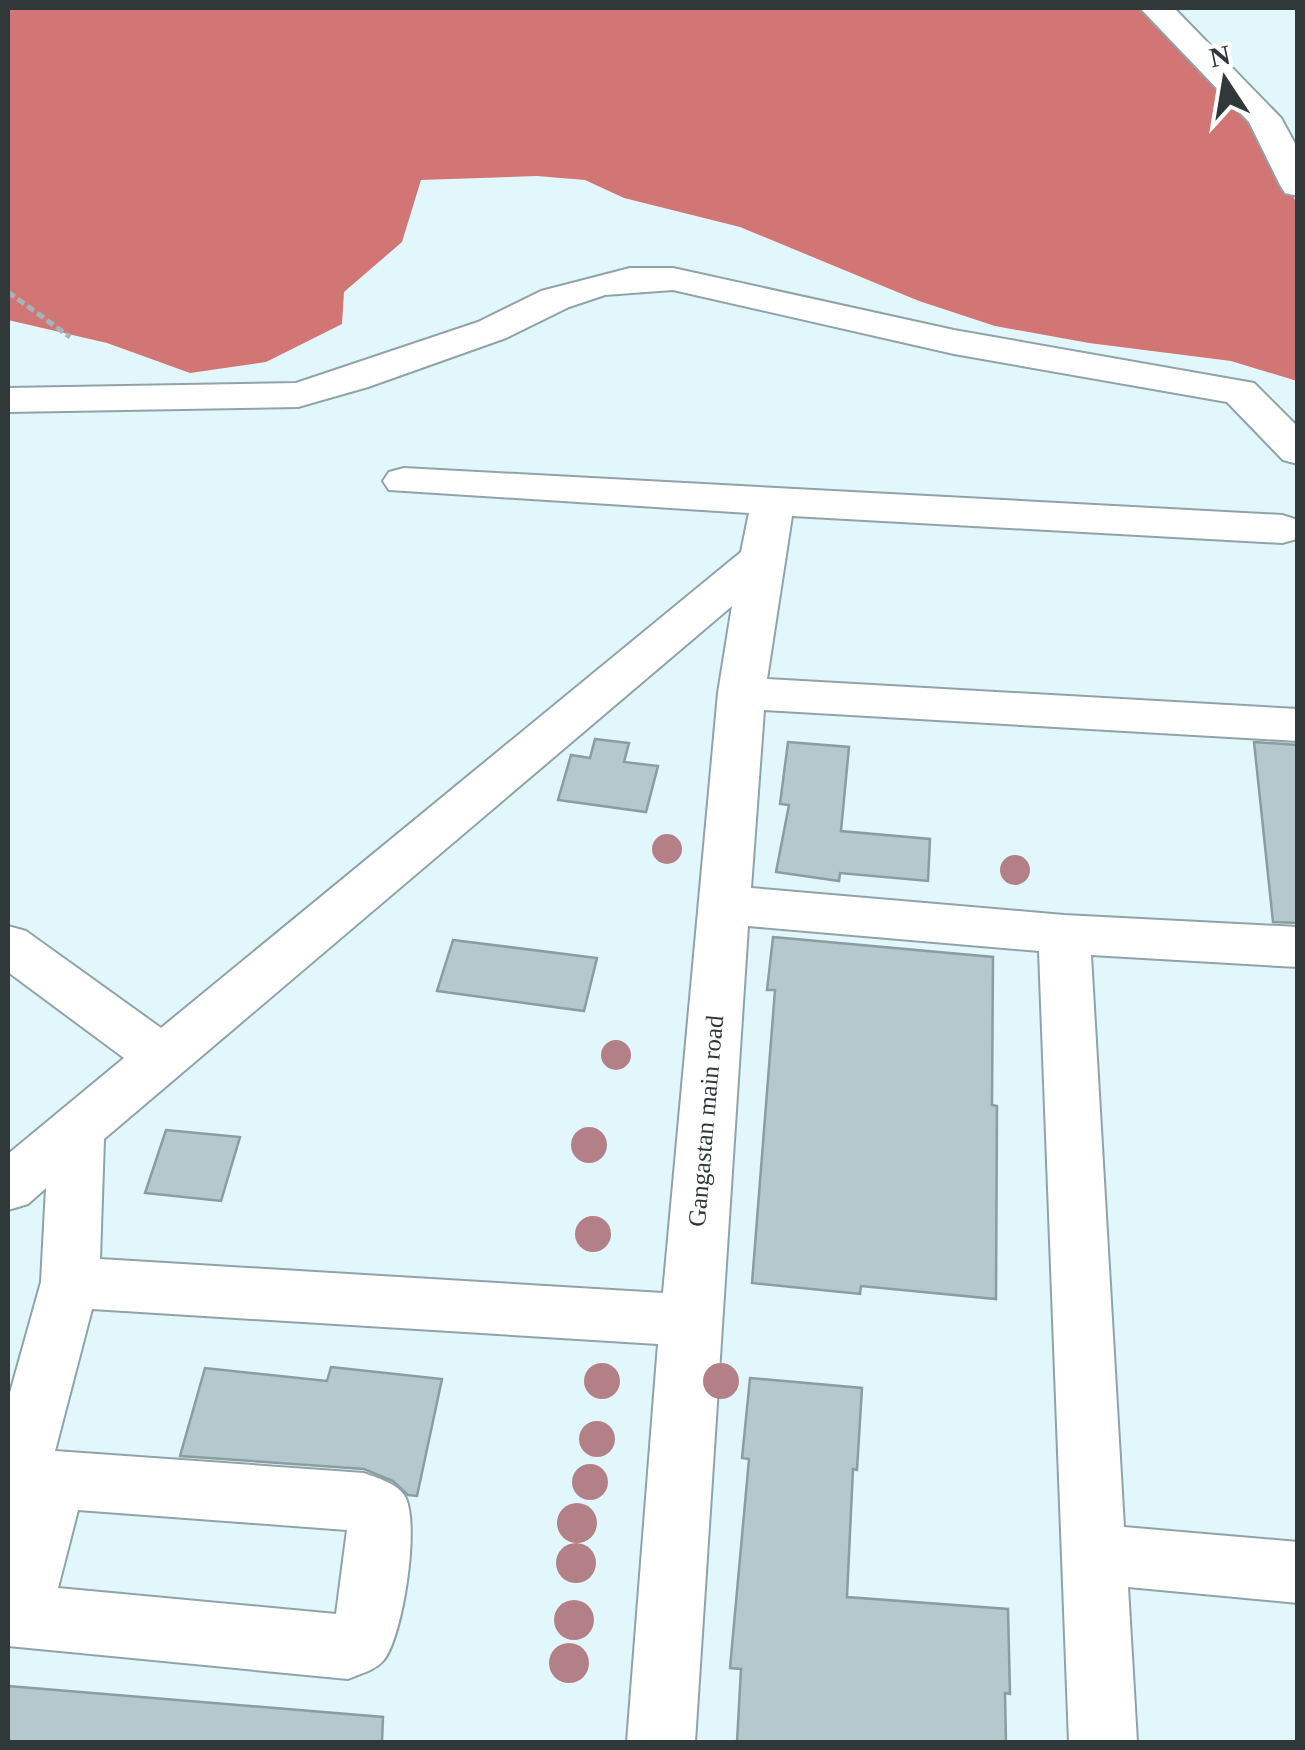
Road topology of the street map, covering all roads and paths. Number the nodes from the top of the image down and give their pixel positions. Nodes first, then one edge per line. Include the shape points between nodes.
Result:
1 (1156, 8) edge
2 (1298, 185) edge
3 (8, 292) edge
4 (70, 336) dead end
5 (8, 400) edge
6 (1298, 451) edge
7 (404, 481) dead end
8 (772, 502) junction
9 (1282, 529) dead end
10 (760, 559) junction
11 (741, 693) junction
12 (1298, 724) edge
13 (724, 905) junction
14 (1064, 934) junction
15 (8, 945) edge
16 (1298, 947) edge
17 (162, 1058) junction
18 (78, 1131) junction
19 (8, 1187) edge
20 (70, 1282) junction
21 (688, 1320) junction
22 (27, 1489) edge
23 (1092, 1554) junction
24 (1298, 1572) edge
25 (13, 1616) edge
26 (660, 1742) edge
27 (1103, 1742) edge

1 - 2 street via 1264,118
3 - 4 path
5 - 6 street via 298,395 492,330 596,285 674,279 954,342 1240,392
7 - 8 street
8 - 9 street
8 - 10 street, Gangastan main road
10 - 11 street, Gangastan main road
10 - 17 street
11 - 12 street
11 - 13 street, Gangastan main road
13 - 14 street
13 - 21 street, Gangastan main road
14 - 16 street
14 - 23 street
15 - 17 street
17 - 18 street
18 - 19 street
18 - 20 street
20 - 21 street
20 - 22 street
21 - 26 street, Gangastan main road
22 - 25 street
22 - 25 street via 364,1502 381,1513 366,1626 348,1648
23 - 24 street
23 - 27 street

